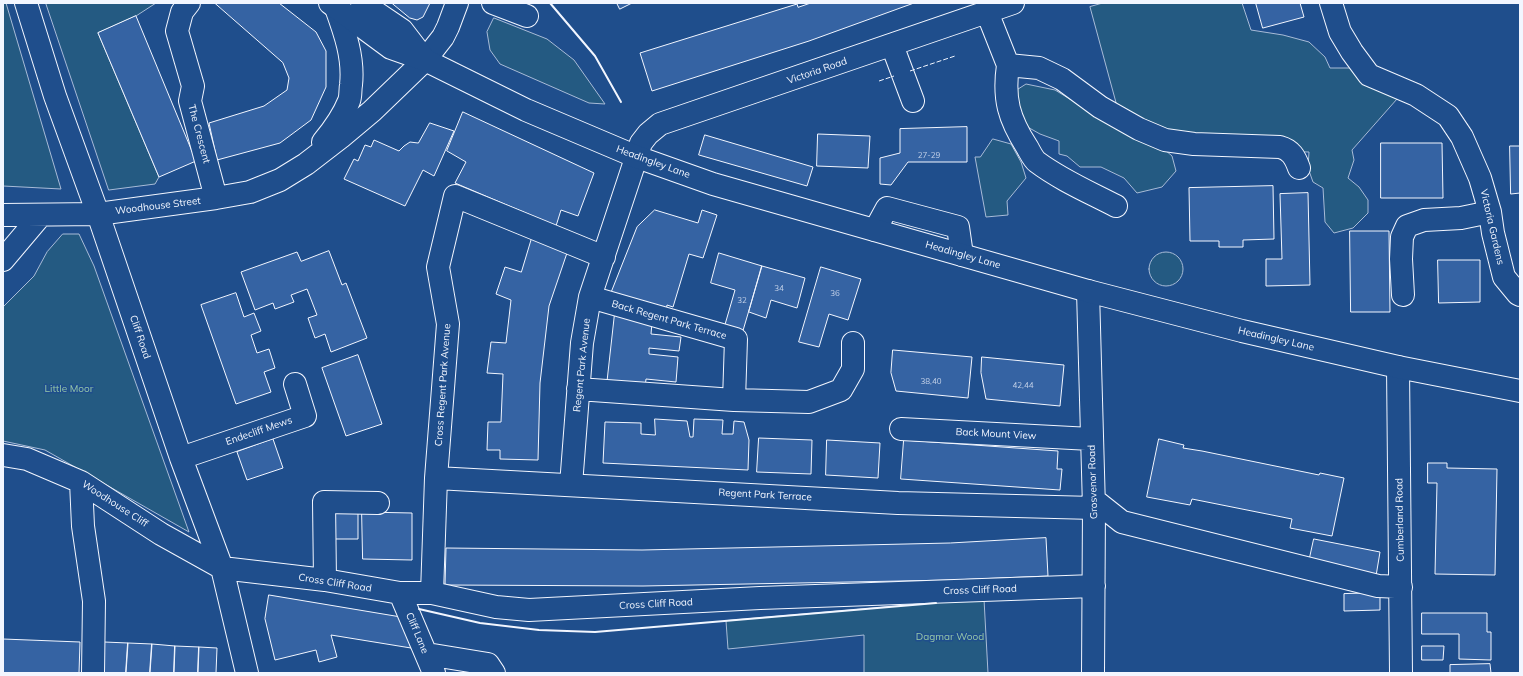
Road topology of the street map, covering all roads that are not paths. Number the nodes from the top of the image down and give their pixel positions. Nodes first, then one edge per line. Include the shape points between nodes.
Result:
1 (26, 3) edge
2 (189, 3) edge
3 (362, 3) edge
4 (457, 3) edge
5 (494, 3) edge
6 (1013, 3) edge
7 (1331, 3) edge
8 (333, 5) edge
9 (987, 12) junction
10 (527, 16) dead end
11 (892, 45) junction
12 (425, 60) junction
13 (1008, 65) junction
14 (913, 100) dead end
15 (637, 158) junction
16 (306, 164) junction
17 (1299, 168) dead end
18 (216, 198) junction
19 (1116, 206) dead end
20 (1490, 212) junction
21 (41, 214) junction
22 (98, 214) junction
23 (3, 215) edge
24 (604, 257) junction
25 (3, 260) edge
26 (1088, 291) junction
27 (1403, 295) dead end
28 (1520, 295) edge
29 (590, 297) junction
30 (853, 343) dead end
31 (1398, 367) junction
32 (295, 384) dead end
33 (578, 389) junction
34 (1520, 391) edge
35 (734, 400) junction
36 (901, 429) dead end
37 (1092, 439) junction
38 (3, 455) edge
39 (181, 458) junction
40 (436, 478) junction
41 (81, 482) junction
42 (571, 485) junction
43 (378, 503) dead end
44 (1094, 504) junction
45 (222, 568) junction
46 (325, 580) junction
47 (1094, 586) junction
48 (1401, 587) junction
49 (400, 593) junction
50 (432, 593) junction
51 (430, 664) edge
52 (93, 673) edge
53 (247, 673) edge
54 (494, 673) edge
55 (1092, 673) edge
56 (1401, 673) edge

1 - 22 main road, Cliff Road via 55,96
2 - 18 main road, The Crescent via 182,12 177,31 193,86 190,101
3 - 12 main road via 402,30
4 - 12 main road, Woodhouse Street via 443,37
5 - 10 main road
6 - 9 main road, Victoria Road
7 - 20 main road, Victoria Gardens via 1340,32 1369,75 1416,95 1448,116 1462,137 1480,178
8 - 12 main road, Headingley Lane via 391,48
8 - 16 main road, Woodhouse Street via 351,57 350,98 333,131
9 - 11 main road, Victoria Road
9 - 13 main road
11 - 14 main road
11 - 15 main road, Victoria Road via 660,124 641,143
12 - 15 main road, Headingley Lane via 526,110
12 - 16 main road, Woodhouse Street via 372,110
13 - 17 main road via 1038,68 1062,79 1100,107 1165,140 1194,144 1280,147 1287,149 1296,157
13 - 19 main road via 1007,105 1016,130 1036,161 1067,181
15 - 24 main road, Regent Park Avenue
15 - 26 main road, Headingley Lane via 714,184
16 - 18 main road, Woodhouse Street via 280,180 250,192
18 - 22 main road, Woodhouse Street
20 - 27 main road via 1461,218 1424,220 1407,226 1402,237
20 - 28 main road, Victoria Gardens via 1504,277
21 - 22 main road, Woodhouse Street
21 - 23 main road, Woodhouse Street
21 - 25 main road
22 - 39 main road, Cliff Road
24 - 29 main road, Regent Park Avenue
24 - 40 main road, Cross Regent Park Avenue via 455,196 438,267 448,324
26 - 31 main road, Headingley Lane via 1242,331
26 - 37 main road, Grosvenor Road
29 - 33 main road, Regent Park Avenue
29 - 35 main road, Back Regent Park Terrace via 736,339
30 - 35 main road via 853,369 841,390 809,402
31 - 34 main road, Headingley Lane
31 - 48 main road, Cumberland Road
32 - 39 main road, Endecliff Mews via 305,416
33 - 35 main road
33 - 42 main road, Regent Park Avenue
36 - 37 main road, Back Mount View
37 - 44 main road, Grosvenor Road
38 - 41 main road, Woodhouse Cliff via 27,459
39 - 45 main road, Cliff Road
40 - 42 main road, Regent Park Terrace
40 - 50 main road, Cross Regent Park Avenue
41 - 45 main road, Woodhouse Cliff via 161,534
41 - 52 main road via 83,526 94,601
42 - 44 main road, Regent Park Terrace via 898,502
43 - 46 main road via 324,502
44 - 47 main road, Grosvenor Road
44 - 48 main road via 1122,522 1378,586
45 - 46 main road, Cross Cliff Road
45 - 53 main road, Cliff Road
46 - 49 main road, Cross Cliff Road
47 - 50 main road, Cross Cliff Road via 760,598 529,610 496,607
47 - 55 main road, Grosvenor Road
48 - 56 main road, Cumberland Road
49 - 50 main road, Cross Cliff Road
49 - 51 main road, Cliff Lane
51 - 54 main road via 488,664

